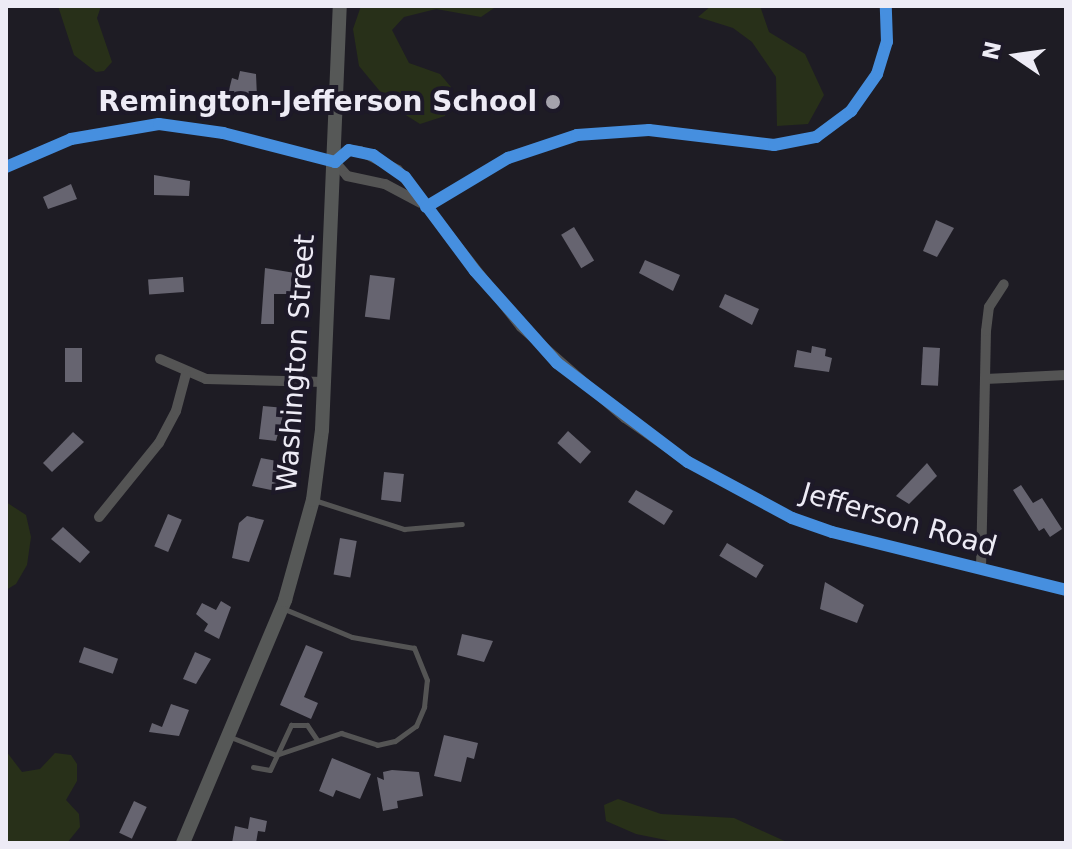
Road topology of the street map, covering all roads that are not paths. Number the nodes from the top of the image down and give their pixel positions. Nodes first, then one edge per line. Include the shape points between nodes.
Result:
1 (340, 6) edge
2 (886, 6) edge
3 (335, 162) junction
4 (6, 167) edge
5 (426, 207) junction
6 (1004, 284) dead end
7 (160, 359) dead end
8 (186, 374) junction
9 (1066, 375) edge
10 (985, 379) junction
11 (324, 382) junction
12 (313, 500) junction
13 (99, 517) dead end
14 (462, 524) dead end
15 (981, 569) junction
16 (1066, 590) edge
17 (281, 608) junction
18 (227, 735) junction
19 (317, 740) junction
20 (276, 755) junction
21 (253, 767) dead end
22 (183, 843) edge

1 - 3 main road, Washington Street
2 - 5 street via 887,42 877,74 851,111 816,137 774,145 649,130 577,135 508,158
3 - 4 street via 223,133 159,124 91,133
3 - 5 street, Jefferson Road via 347,176 385,184
3 - 5 street, Jefferson Road via 349,150 382,160 405,177
3 - 11 main road, Washington Street
5 - 15 street, Jefferson Road via 521,327 557,363 688,462 792,518
6 - 10 street via 989,307
7 - 8 street
8 - 11 street
8 - 13 street via 176,411 159,443
9 - 10 street
10 - 15 street
11 - 12 main road, Washington Street
12 - 14 lane via 404,529
12 - 17 main road, Washington Street
15 - 16 street, Jefferson Road
17 - 18 main road, Washington Street
17 - 19 lane via 352,637 401,642 423,660 427,680 416,726 395,741 377,745 341,733
18 - 20 lane
18 - 22 main road, Washington Street
19 - 20 lane
19 - 20 lane via 298,722 291,725
20 - 21 lane via 270,770

